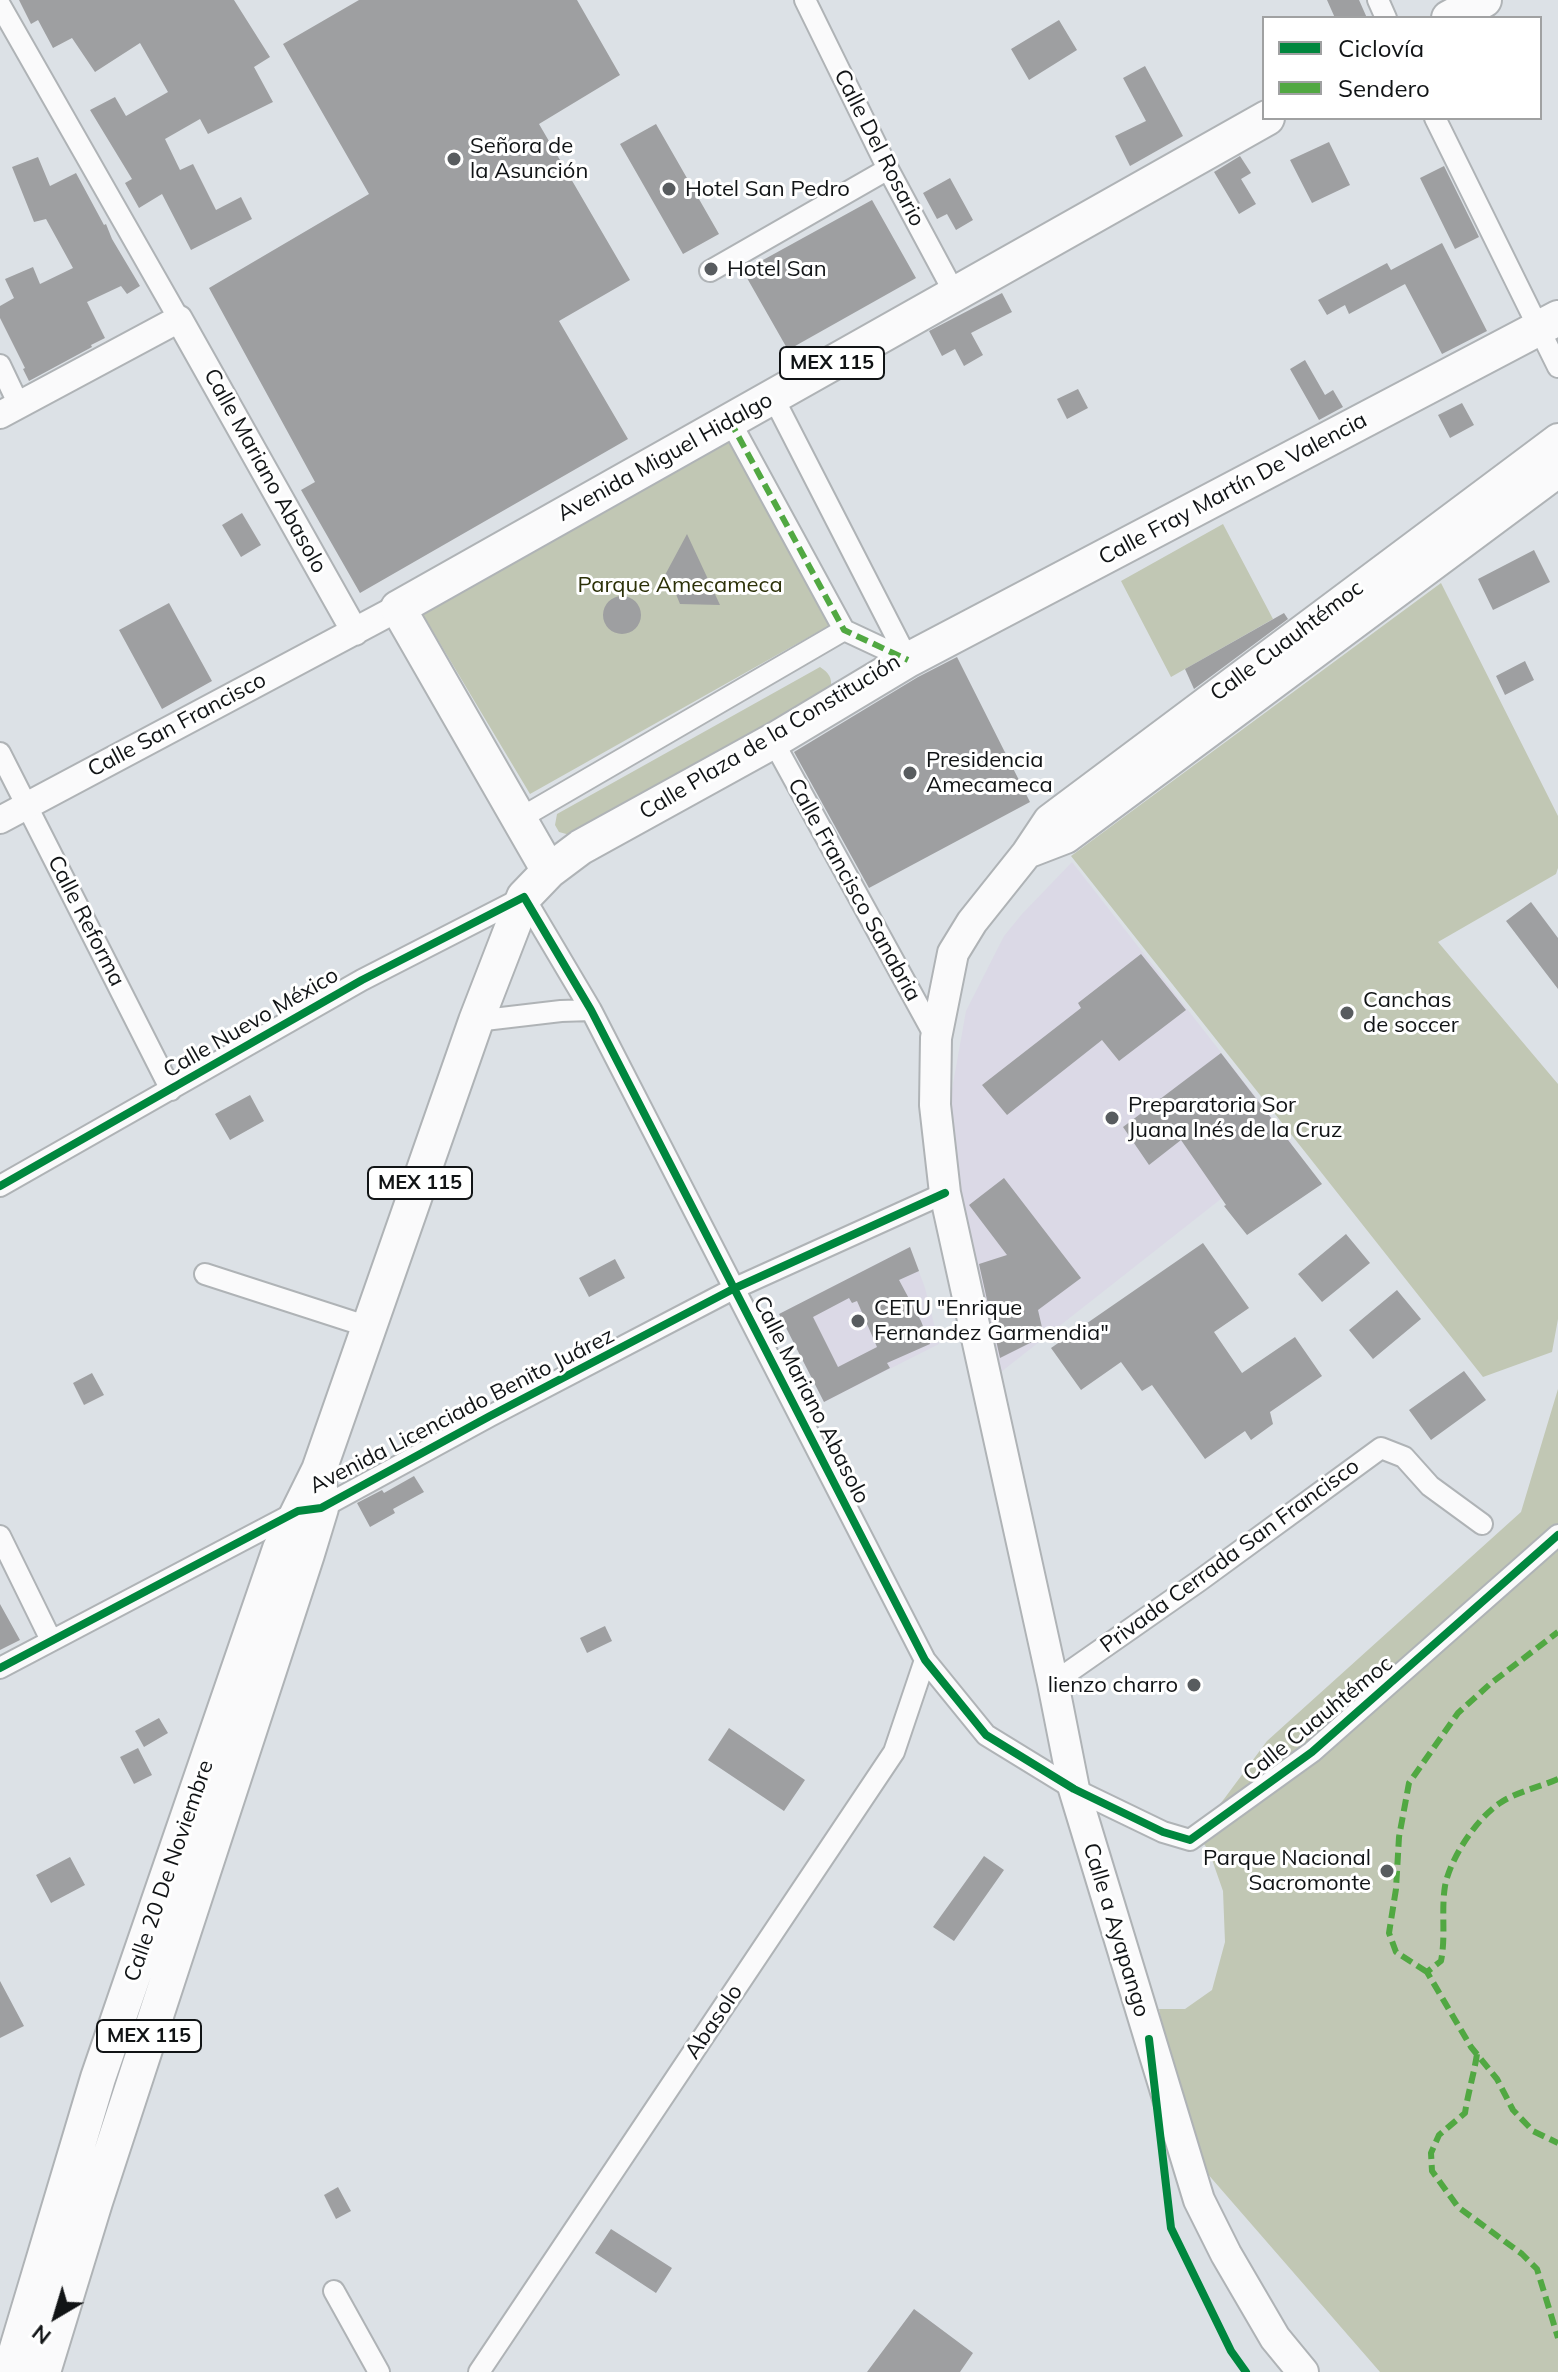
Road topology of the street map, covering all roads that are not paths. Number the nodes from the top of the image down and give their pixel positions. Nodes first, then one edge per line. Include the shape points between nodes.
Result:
1 (805, 0) edge
2 (1484, 0) edge
3 (0, 5) edge
4 (1453, 16) edge
5 (1263, 120) edge
6 (1436, 120) edge
7 (888, 169) junction
8 (710, 271) dead end
9 (955, 294) junction
10 (179, 319) junction
11 (1548, 323) edge
12 (0, 365) edge
13 (1558, 367) edge
14 (773, 397) junction
15 (10, 410) edge
16 (730, 421) junction
17 (1558, 439) edge
18 (1558, 472) edge
19 (1411, 565) junction
20 (398, 608) junction
21 (844, 630) junction
22 (355, 632) junction
23 (908, 660) junction
24 (773, 741) junction
25 (0, 753) edge
26 (27, 804) junction
27 (519, 819) junction
28 (0, 820) edge
29 (549, 871) junction
30 (524, 897) junction
31 (591, 1010) junction
32 (476, 1021) junction
33 (936, 1038) junction
34 (171, 1090) junction
35 (0, 1186) edge
36 (945, 1193) junction
37 (205, 1274) dead end
38 (733, 1289) junction
39 (369, 1327) junction
40 (310, 1510) junction
41 (1482, 1524) dead end
42 (1558, 1535) edge
43 (0, 1536) edge
44 (51, 1640) junction
45 (925, 1660) junction
46 (0, 1668) edge
47 (1053, 1683) junction
48 (1074, 1789) junction
49 (98, 2078) junction
50 (134, 2084) junction
51 (334, 2291) dead end
52 (10, 2372) edge
53 (43, 2372) edge
54 (379, 2372) edge
55 (479, 2372) edge
56 (1303, 2372) edge

1 - 7 street, Calle Del Rosario
2 - 4 main road
3 - 10 street, Calle Mariano Abasolo
5 - 9 main road, Avenida Miguel Hidalgo / MEX 115
6 - 11 street
7 - 8 street
7 - 9 street, Calle Del Rosario
9 - 14 main road, Avenida Miguel Hidalgo / MEX 115
10 - 15 street
10 - 22 street, Calle Mariano Abasolo
11 - 13 street
11 - 23 main road, Calle Fray Martín De Valencia / MEX 115
12 - 15 street
14 - 16 main road, Avenida Miguel Hidalgo / MEX 115
14 - 23 street, Calle Plaza de la Constitución
16 - 20 main road, Avenida Miguel Hidalgo / MEX 115
16 - 21 street
17 - 19 main road, Calle Cuauhtémoc
18 - 19 main road, Calle Cuauhtémoc
19 - 33 main road, Calle Cuauhtémoc via 1228,701 1049,820 953,953
20 - 22 street
20 - 27 main road
21 - 23 street
21 - 27 street
22 - 26 street, Calle San Francisco
23 - 24 main road, Calle Plaza de la Constitución / MEX 115
24 - 29 main road, Calle Plaza de la Constitución / MEX 115 via 581,847
24 - 33 street, Calle Francisco Sanabria
25 - 26 street, Calle Reforma
26 - 28 street, Calle San Francisco
26 - 34 street, Calle Reforma
27 - 29 main road
29 - 30 main road, Calle 20 De Noviembre / MEX 115
30 - 31 street, Calle Mariano Abasolo
30 - 32 main road, Calle 20 De Noviembre / MEX 115
30 - 34 street, Calle Nuevo México via 362,980
31 - 32 street
31 - 38 street, Calle Mariano Abasolo
32 - 39 main road, Calle 20 De Noviembre / MEX 115
33 - 36 main road, Calle Cuauhtémoc via 935,1105
34 - 35 street, Calle Nuevo México
36 - 38 street, Avenida Licenciado Benito Juárez
36 - 47 main road, Calle Cuauhtémoc
37 - 39 street
38 - 40 street, Avenida Licenciado Benito Juárez
38 - 45 street, Calle Mariano Abasolo
39 - 40 main road, Calle 20 De Noviembre / MEX 115
40 - 44 street, Avenida Licenciado Benito Juárez
40 - 49 main road, Calle 20 De Noviembre / MEX 115 via 280,1549
40 - 50 main road, Calle 20 De Noviembre / MEX 115
41 - 47 street, Privada Cerrada San Francisco via 1430,1486 1404,1457 1381,1448
42 - 48 street, Calle Cuauhtémoc via 1312,1752 1190,1840
43 - 44 street
44 - 46 street, Avenida Licenciado Benito Juárez
45 - 48 street, Calle Mariano Abasolo via 986,1735
45 - 55 street, Abasolo via 894,1752
47 - 48 main road, Calle Cuauhtémoc
48 - 56 main road, Calle a Ayapango via 1199,2200 1275,2338
49 - 50 main road
49 - 52 main road, Calle 20 De Noviembre / MEX 115
50 - 53 main road, Calle 20 De Noviembre / MEX 115
51 - 54 street

